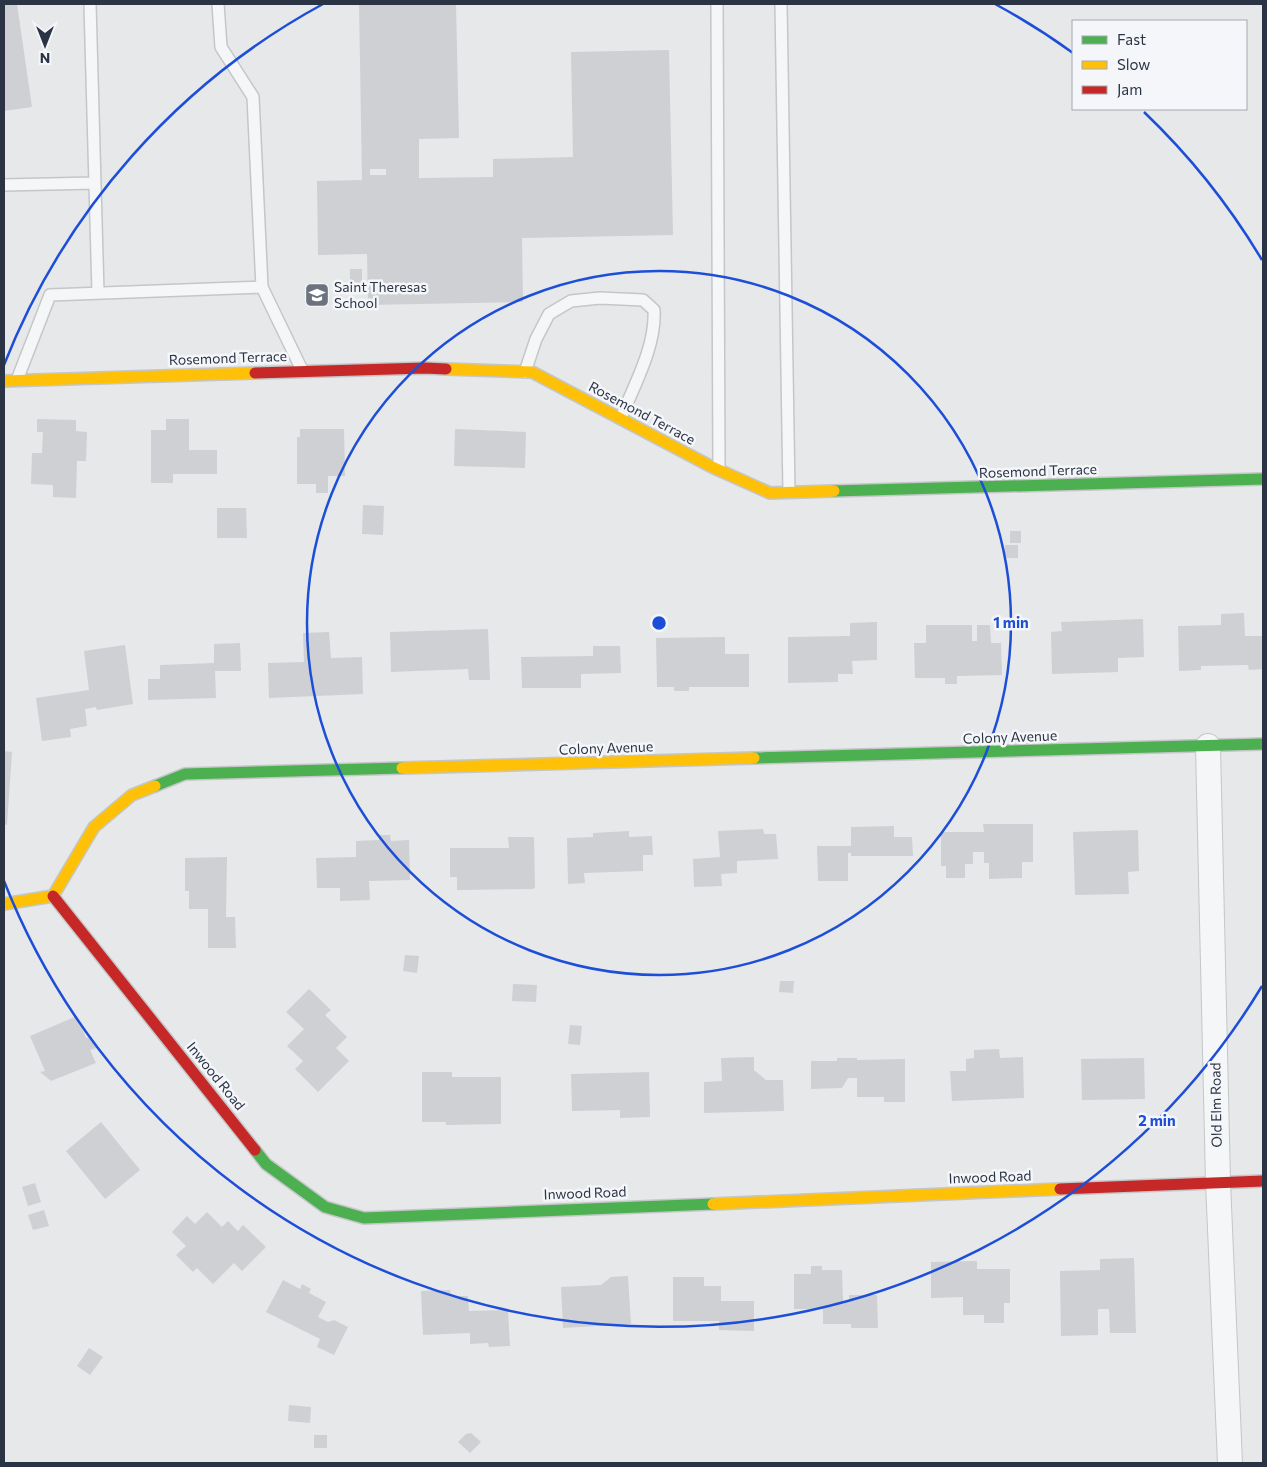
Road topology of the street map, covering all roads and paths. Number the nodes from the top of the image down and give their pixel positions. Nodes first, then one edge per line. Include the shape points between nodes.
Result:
1 (90, 4) edge
2 (218, 4) edge
3 (717, 4) edge
4 (781, 4) edge
5 (95, 183) junction
6 (4, 185) edge
7 (262, 288) junction
8 (98, 293) junction
9 (302, 371) junction
10 (525, 372) junction
11 (17, 380) junction
12 (4, 381) edge
13 (621, 418) junction
14 (719, 471) junction
15 (1263, 480) edge
16 (789, 492) junction
17 (1263, 744) edge
18 (1208, 746) junction
19 (53, 896) junction
20 (4, 904) edge
21 (1263, 1181) edge
22 (1218, 1182) junction
23 (1230, 1463) edge

1 - 5 lane
2 - 7 lane via 221,48 253,97
3 - 14 lane
4 - 16 lane
5 - 6 lane
5 - 8 lane
7 - 8 lane
7 - 9 lane
8 - 11 lane via 50,295
9 - 10 street, Rosemond Terrace via 425,368
9 - 11 street, Rosemond Terrace
10 - 13 street, Rosemond Terrace via 532,372
10 - 13 lane via 549,314 571,301 600,298 643,300 654,310 655,324 645,360
11 - 12 street, Rosemond Terrace
13 - 14 street, Rosemond Terrace
14 - 16 street, Rosemond Terrace via 770,493
15 - 16 street, Rosemond Terrace
17 - 18 street, Colony Avenue
18 - 19 street, Colony Avenue via 185,774 132,795 94,827
18 - 22 street, Old Elm Road
19 - 20 street
19 - 22 street, Inwood Road via 266,1164 325,1207 364,1218
21 - 22 street, Inwood Road
22 - 23 street, Old Elm Road

